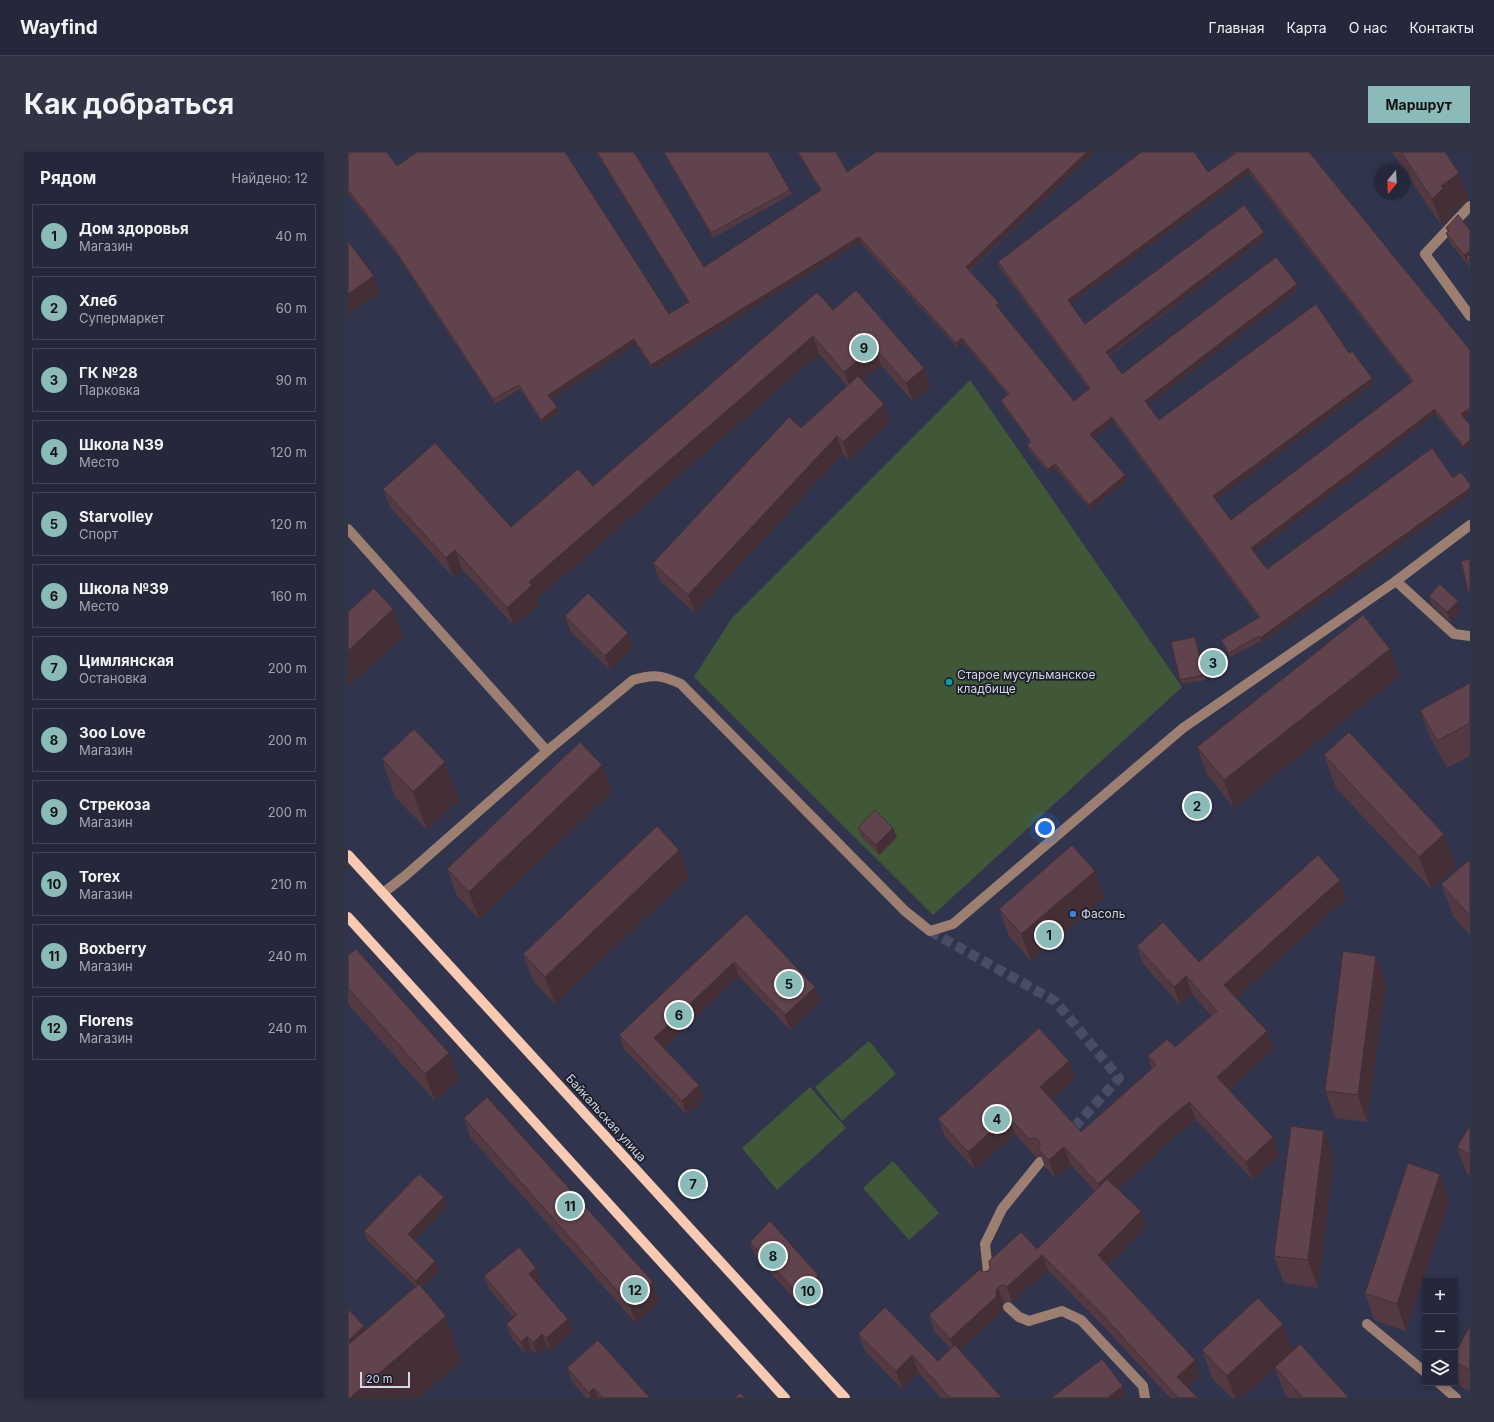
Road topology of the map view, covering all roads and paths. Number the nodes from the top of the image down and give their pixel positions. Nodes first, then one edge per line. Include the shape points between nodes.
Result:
1 (1470, 206) edge
2 (1470, 316) edge
3 (1470, 525) edge
4 (348, 529) edge
5 (1396, 581) junction
6 (1470, 636) edge
7 (547, 750) junction
8 (348, 856) edge
9 (383, 893) junction
10 (348, 917) edge
11 (1040, 1162) edge
12 (989, 1281) edge
13 (1008, 1307) dead end
14 (1367, 1324) dead end
15 (1422, 1370) edge
16 (1442, 1386) edge
17 (785, 1398) edge
18 (845, 1398) edge
19 (1145, 1398) edge
20 (1456, 1398) edge

1 - 2 street via 1425,254
3 - 5 street
4 - 7 street
5 - 6 street via 1454,634
5 - 7 street via 1183,728 954,924 930,931 905,911 681,684 664,676 647,676 633,680
7 - 9 street
8 - 9 main road, Байкальская улица
9 - 18 main road, Байкальская улица
10 - 17 main road
11 - 12 street via 1002,1209 985,1244
13 - 19 street via 1019,1317 1029,1320 1062,1311 1081,1320 1143,1386
14 - 15 street
16 - 20 street

